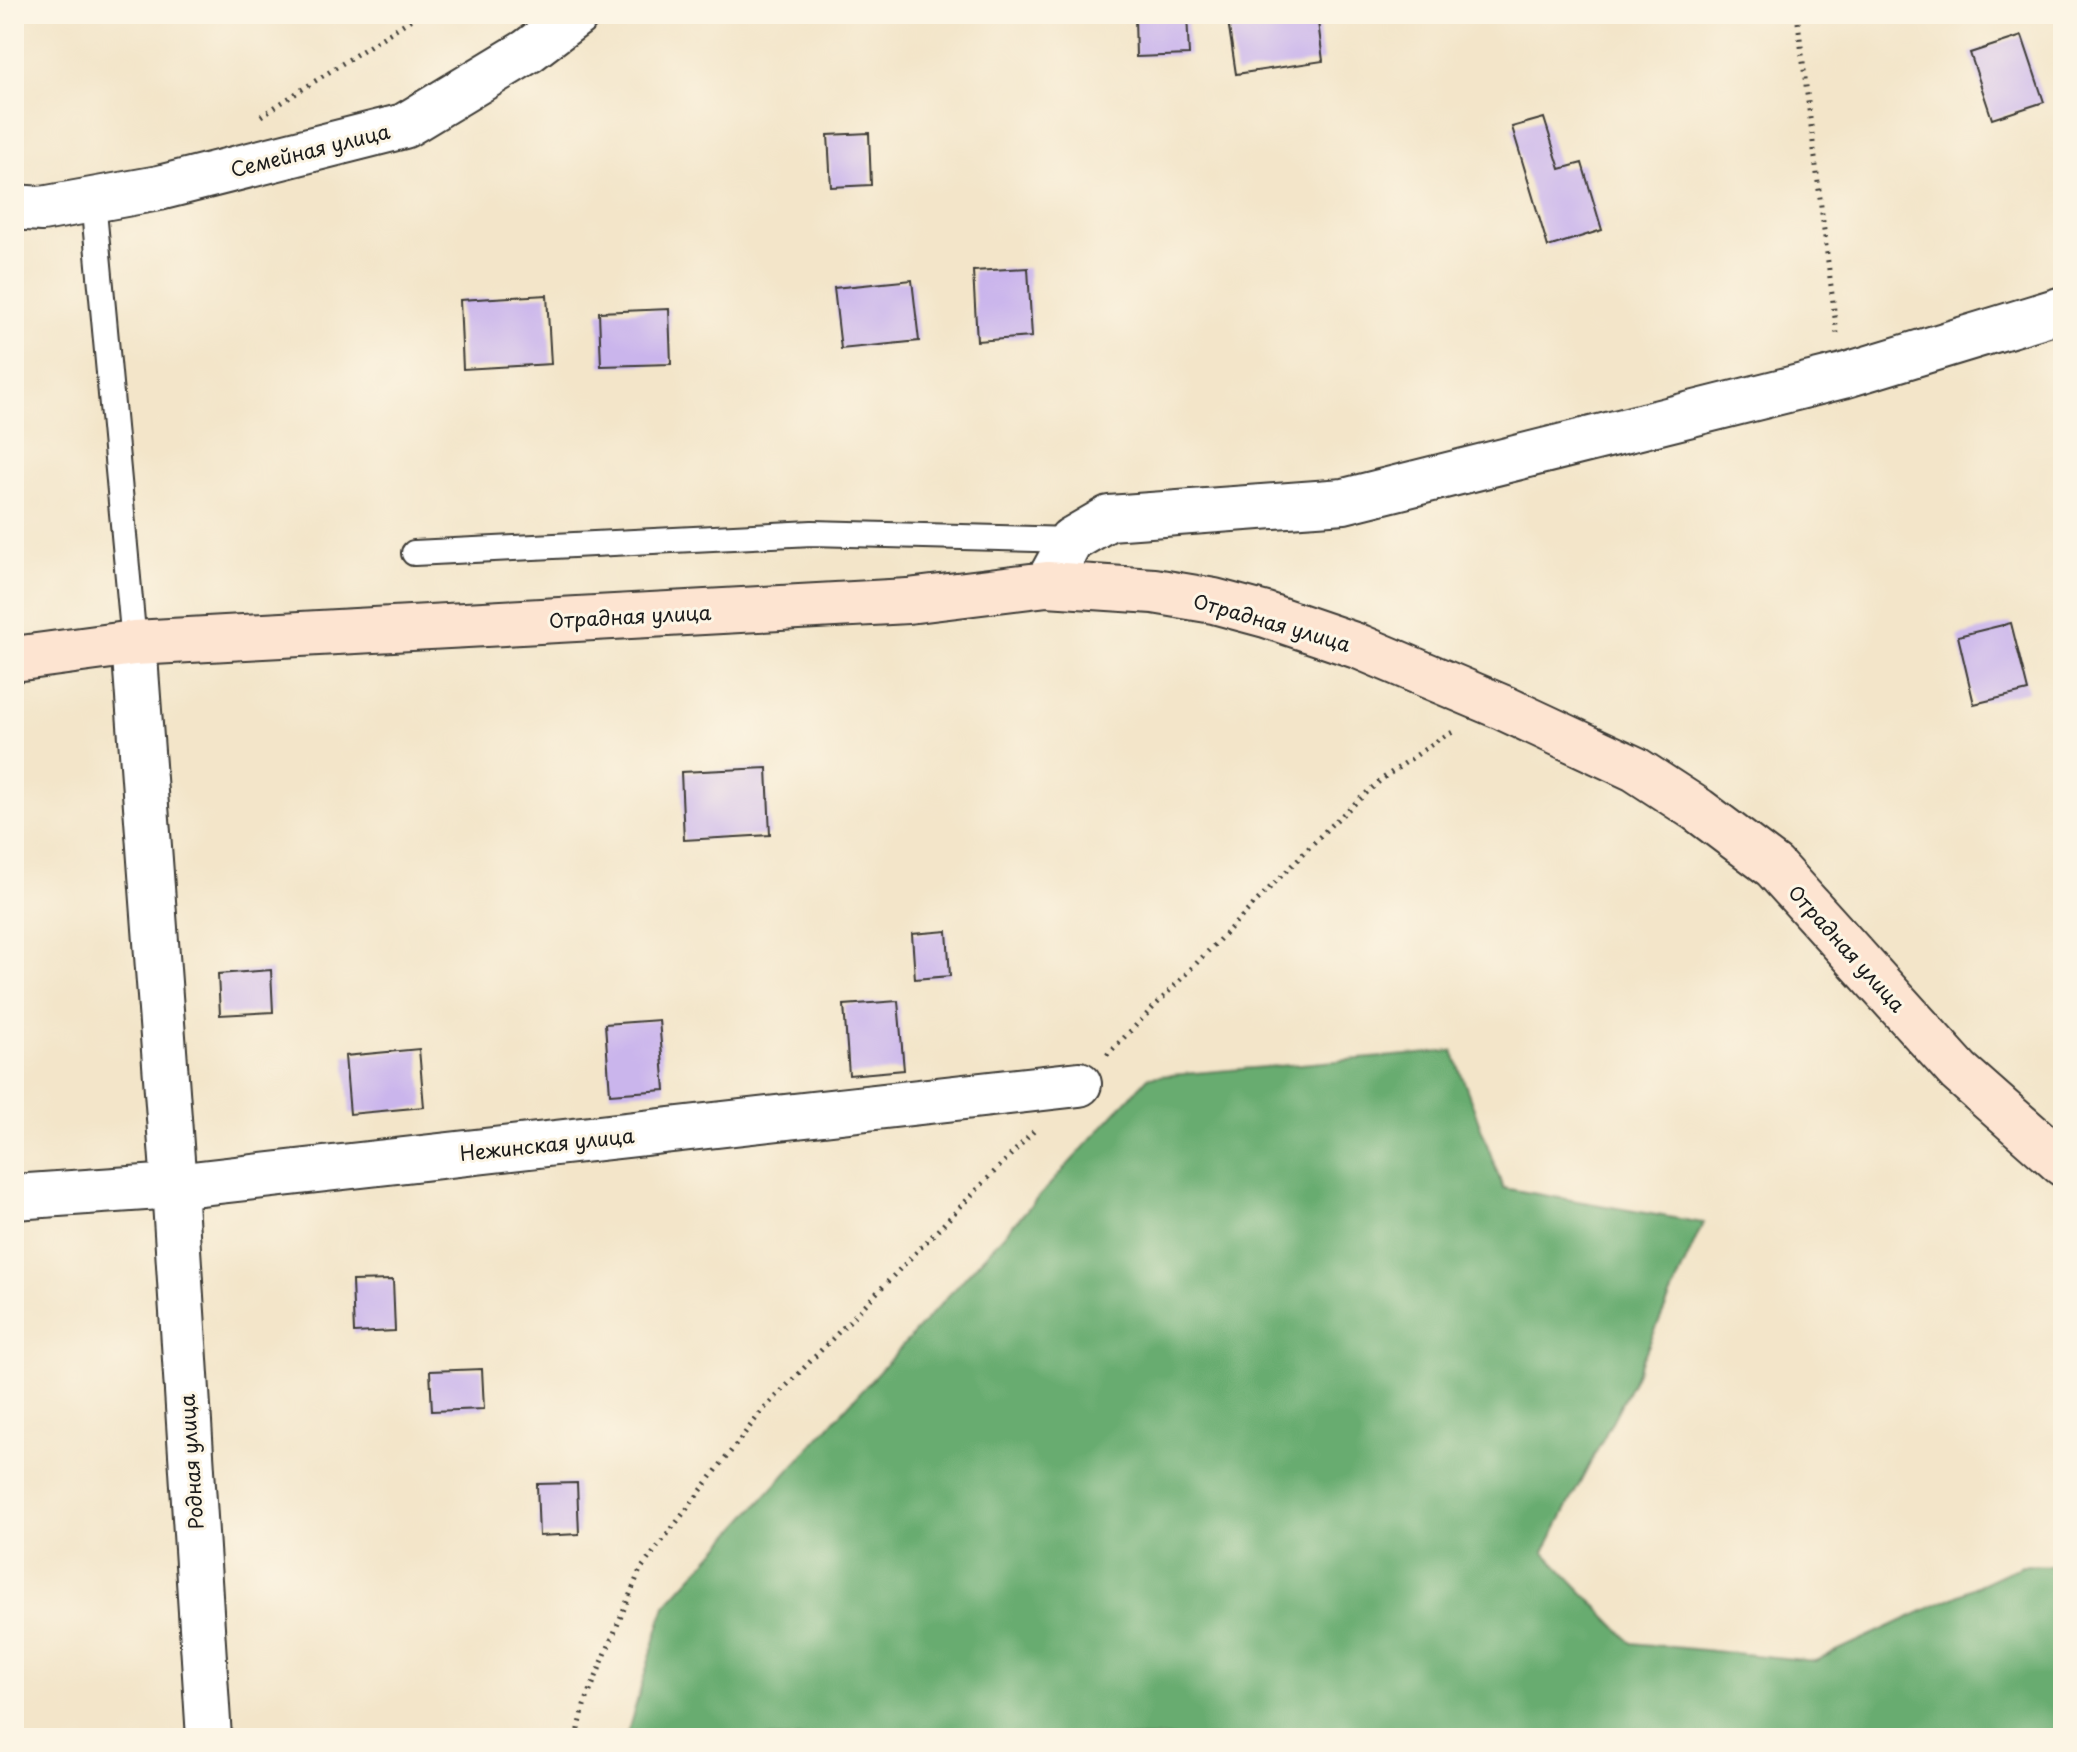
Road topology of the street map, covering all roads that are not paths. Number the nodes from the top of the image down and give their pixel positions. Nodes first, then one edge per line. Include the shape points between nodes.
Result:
1 (577, 14) edge
2 (93, 200) junction
3 (14, 207) edge
4 (2063, 309) edge
5 (1071, 540) junction
6 (414, 553) dead end
7 (1047, 584) junction
8 (134, 643) junction
9 (14, 659) edge
10 (1079, 1084) road end
11 (2063, 1164) edge
12 (174, 1186) junction
13 (14, 1197) edge
14 (209, 1738) edge

1 - 2 street, Семейная улица via 528,51 404,126
2 - 3 street, Семейная улица via 42,209
2 - 8 lane
4 - 5 street via 1843,376 1344,501 1109,518
5 - 6 lane via 812,533
5 - 7 street
7 - 8 street, Отрадная улица via 908,601
7 - 11 street, Отрадная улица via 1154,591 1240,608 1360,647 1635,769 1774,867 1959,1072
8 - 9 street, Отрадная улица
8 - 12 street, Родная улица
10 - 12 street, Нежинская улица
12 - 13 street, Нежинская улица
12 - 14 street, Родная улица

